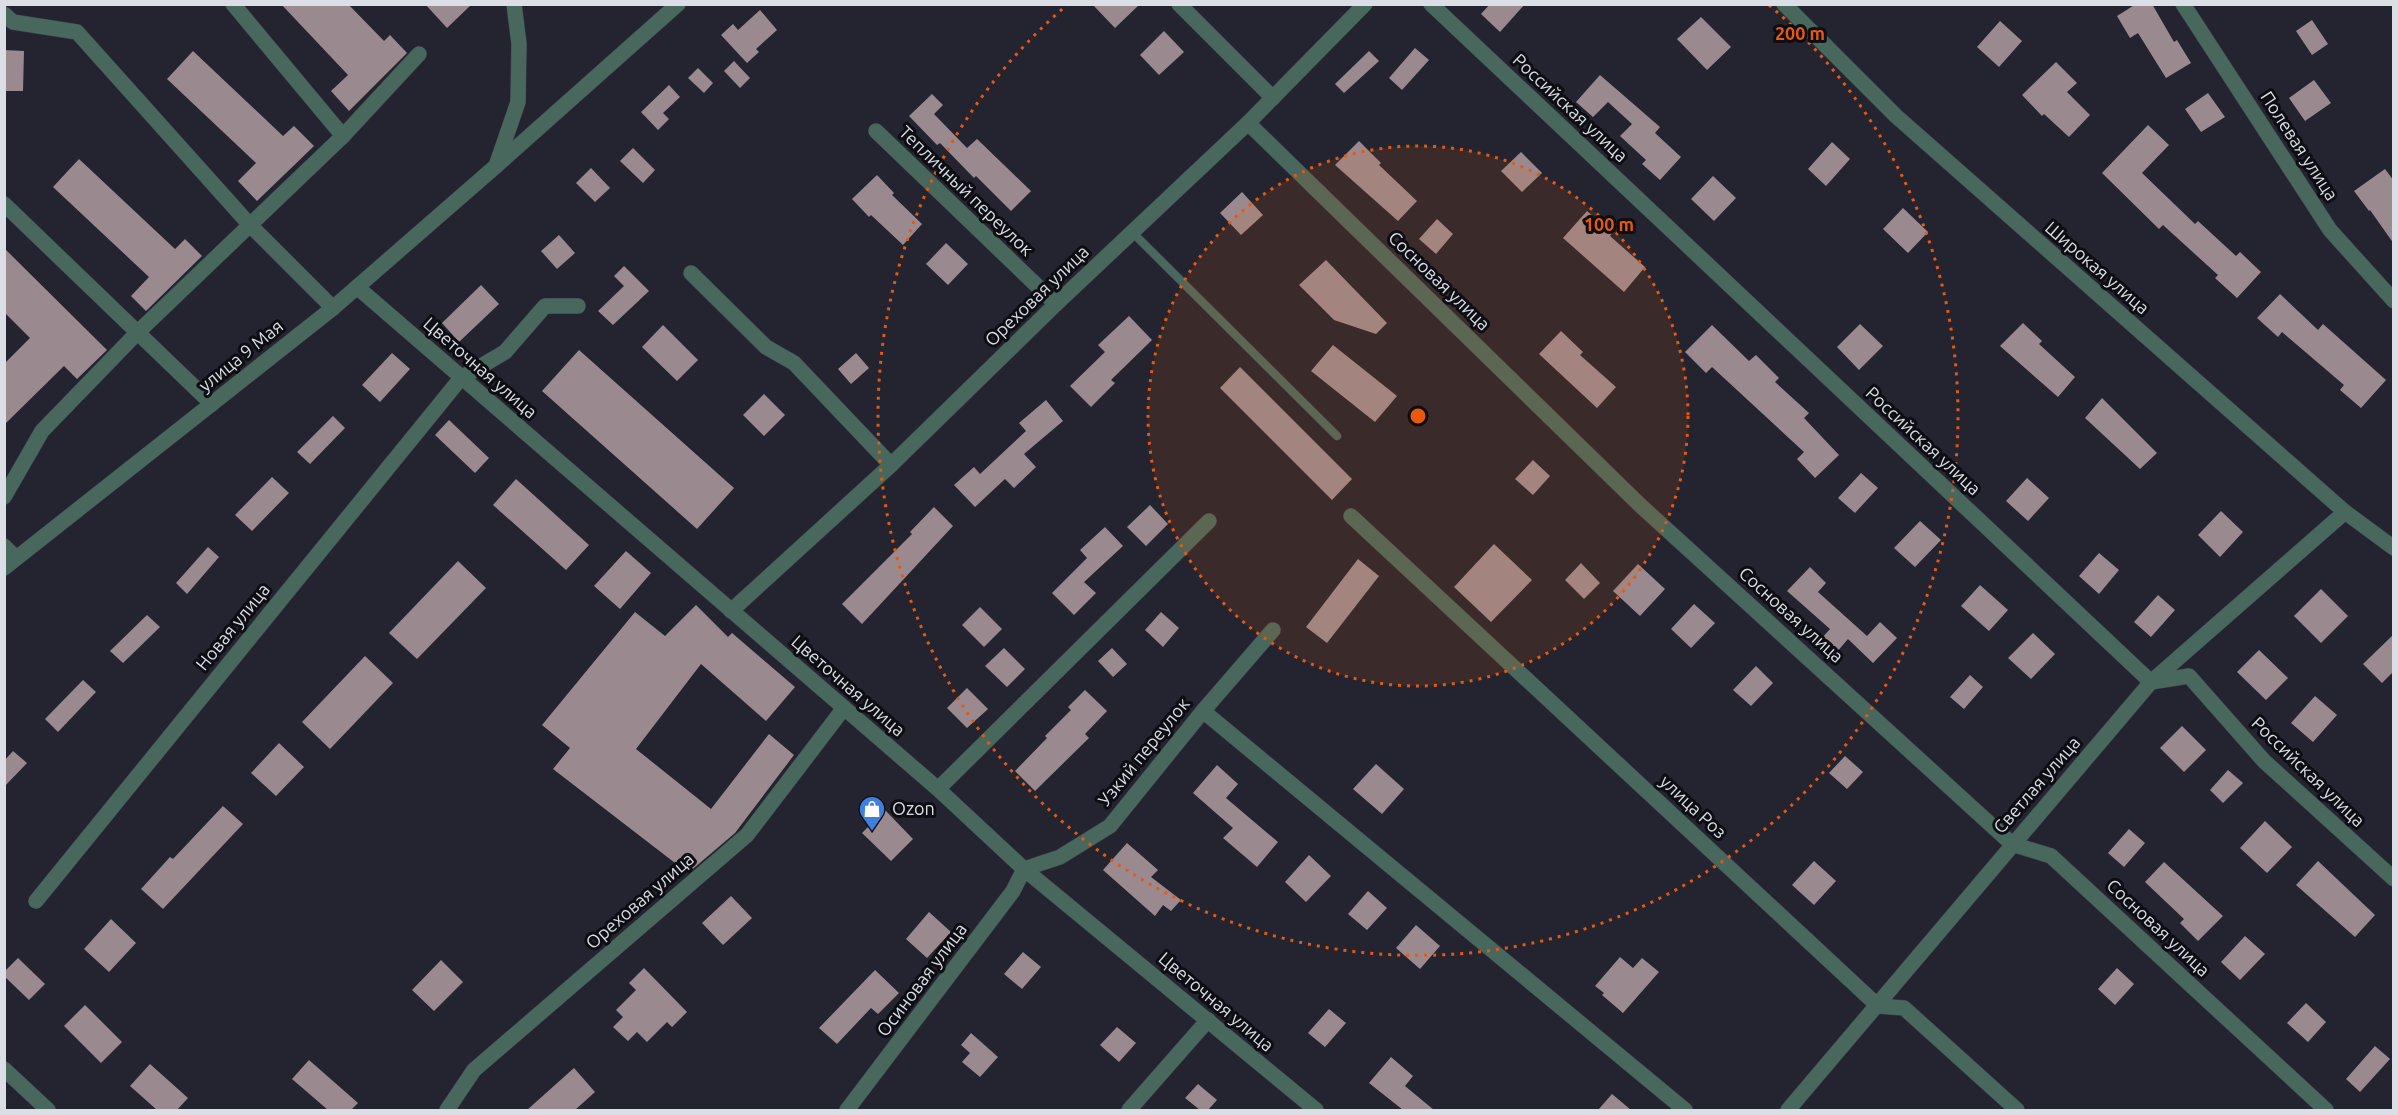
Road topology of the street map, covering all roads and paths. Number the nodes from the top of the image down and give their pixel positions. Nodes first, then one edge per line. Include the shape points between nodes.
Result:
1 (233, 4) edge
2 (514, 4) edge
3 (678, 4) edge
4 (1179, 4) edge
5 (1365, 4) edge
6 (1431, 4) edge
7 (1784, 4) edge
8 (2183, 4) edge
9 (4, 14) edge
10 (419, 54) dead end
11 (1273, 98) junction
12 (1248, 123) junction
13 (876, 131) dead end
14 (343, 136) junction
15 (496, 166) junction
16 (4, 204) edge
17 (249, 224) junction
18 (1132, 232) junction
19 (691, 273) dead end
20 (357, 287) junction
21 (2394, 301) edge
22 (1056, 304) junction
23 (578, 306) dead end
24 (333, 308) junction
25 (137, 333) junction
26 (460, 378) junction
27 (212, 404) junction
28 (1337, 436) dead end
29 (891, 465) junction
30 (4, 497) edge
31 (2345, 512) junction
32 (1351, 516) dead end
33 (1209, 520) dead end
34 (2391, 542) edge
35 (4, 546) edge
36 (10, 563) edge
37 (731, 611) junction
38 (1273, 630) dead end
39 (2151, 682) junction
40 (844, 708) junction
41 (1203, 711) junction
42 (938, 789) junction
43 (2012, 844) junction
44 (1024, 869) junction
45 (2394, 879) edge
46 (36, 901) dead end
47 (1878, 1006) junction
48 (1208, 1020) junction
49 (4, 1069) edge
50 (48, 1110) edge
51 (447, 1110) edge
52 (847, 1110) edge
53 (1129, 1110) edge
54 (1316, 1110) edge
55 (1685, 1110) edge
56 (1788, 1110) edge
57 (2017, 1110) edge
58 (2326, 1110) edge

1 - 14 street
2 - 15 street, улица 9 Мая via 519,44 518,102
3 - 15 street, улица 9 Мая
4 - 11 street
5 - 11 street, Ореховая улица
6 - 39 street, Российская улица
7 - 31 street, Широкая улица via 1896,116
8 - 21 street, Полевая улица via 2330,230
9 - 17 street via 13,22 77,32
10 - 14 street
11 - 12 street, Ореховая улица
12 - 18 street, Ореховая улица
12 - 43 street, Сосновая улица via 1641,506
13 - 22 street, Тепличный переулок
14 - 17 street
15 - 20 street, улица 9 Мая
16 - 25 street
17 - 24 street
17 - 25 street
18 - 22 street, Ореховая улица
18 - 28 lane
19 - 29 street via 766,347 794,363
20 - 24 street, улица 9 Мая
20 - 26 street, Цветочная улица
22 - 29 street, Ореховая улица
23 - 26 street via 545,306 505,352
24 - 27 street, улица 9 Мая
25 - 27 street
25 - 30 street via 42,431
26 - 37 street, Цветочная улица
26 - 46 street, Новая улица
27 - 36 street, улица 9 Мая
29 - 37 street, Ореховая улица
31 - 34 street, Широкая улица
31 - 39 street, Светлая улица
32 - 47 street, улица Роз
33 - 42 street
35 - 36 street
37 - 40 street, Цветочная улица
38 - 41 street, Узкий переулок
39 - 43 street, Светлая улица
39 - 45 street, Российская улица via 2189,676 2264,761
40 - 42 street, Цветочная улица
40 - 51 street, Ореховая улица via 747,835 474,1070
41 - 44 street, Узкий переулок via 1110,826 1060,857
41 - 55 street
42 - 44 street, Цветочная улица
43 - 47 street, Светлая улица
43 - 58 street, Сосновая улица via 2051,856
44 - 48 street, Цветочная улица
44 - 52 street, Осиновая улица via 1013,891
47 - 56 street, Светлая улица
47 - 57 street via 1904,1008
48 - 53 street
48 - 54 street, Цветочная улица
49 - 50 street

